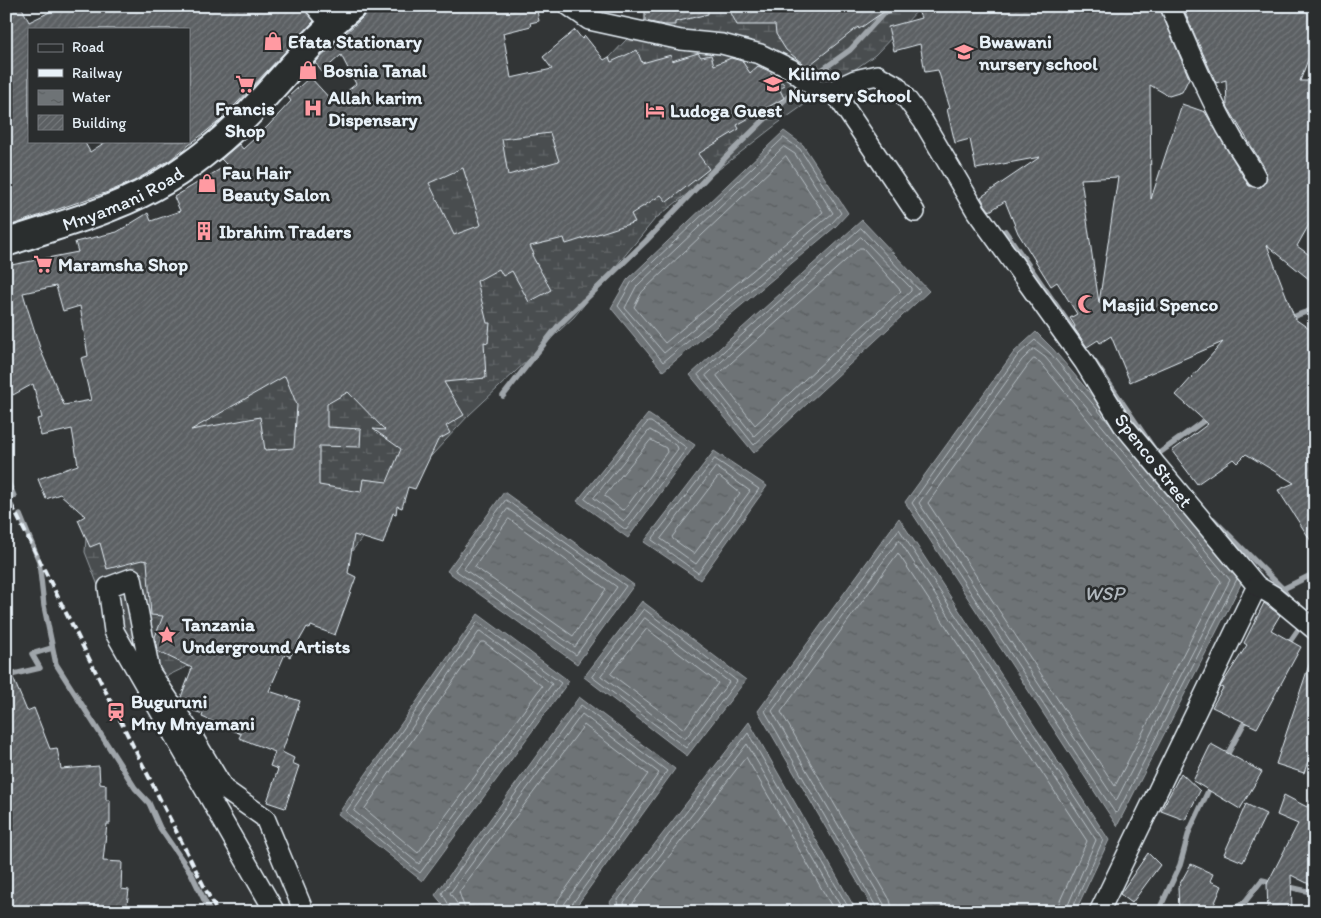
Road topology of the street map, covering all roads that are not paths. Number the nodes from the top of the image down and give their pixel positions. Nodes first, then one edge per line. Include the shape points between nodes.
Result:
1 (353, 6) edge
2 (569, 6) edge
3 (1170, 6) edge
4 (323, 15) edge
5 (833, 90) junction
6 (1256, 177) dead end
7 (915, 212) dead end
8 (6, 243) edge
9 (1257, 586) junction
10 (1315, 630) edge
11 (275, 912) edge
12 (304, 912) edge
13 (1099, 912) edge

1 - 4 street, Mnyamani Road
2 - 5 street via 589,20 760,54 790,69 819,90
3 - 6 street via 1209,92
4 - 8 street, Mnyamani Road via 256,105 215,146 170,179 114,206
5 - 7 street
5 - 9 street, Spenco Street via 877,75 897,86 923,121 976,211 1084,362 1123,425
9 - 10 street, Spenco Street
9 - 13 street
11 - 12 street via 114,631 108,586 132,578 150,672 224,789 265,818

